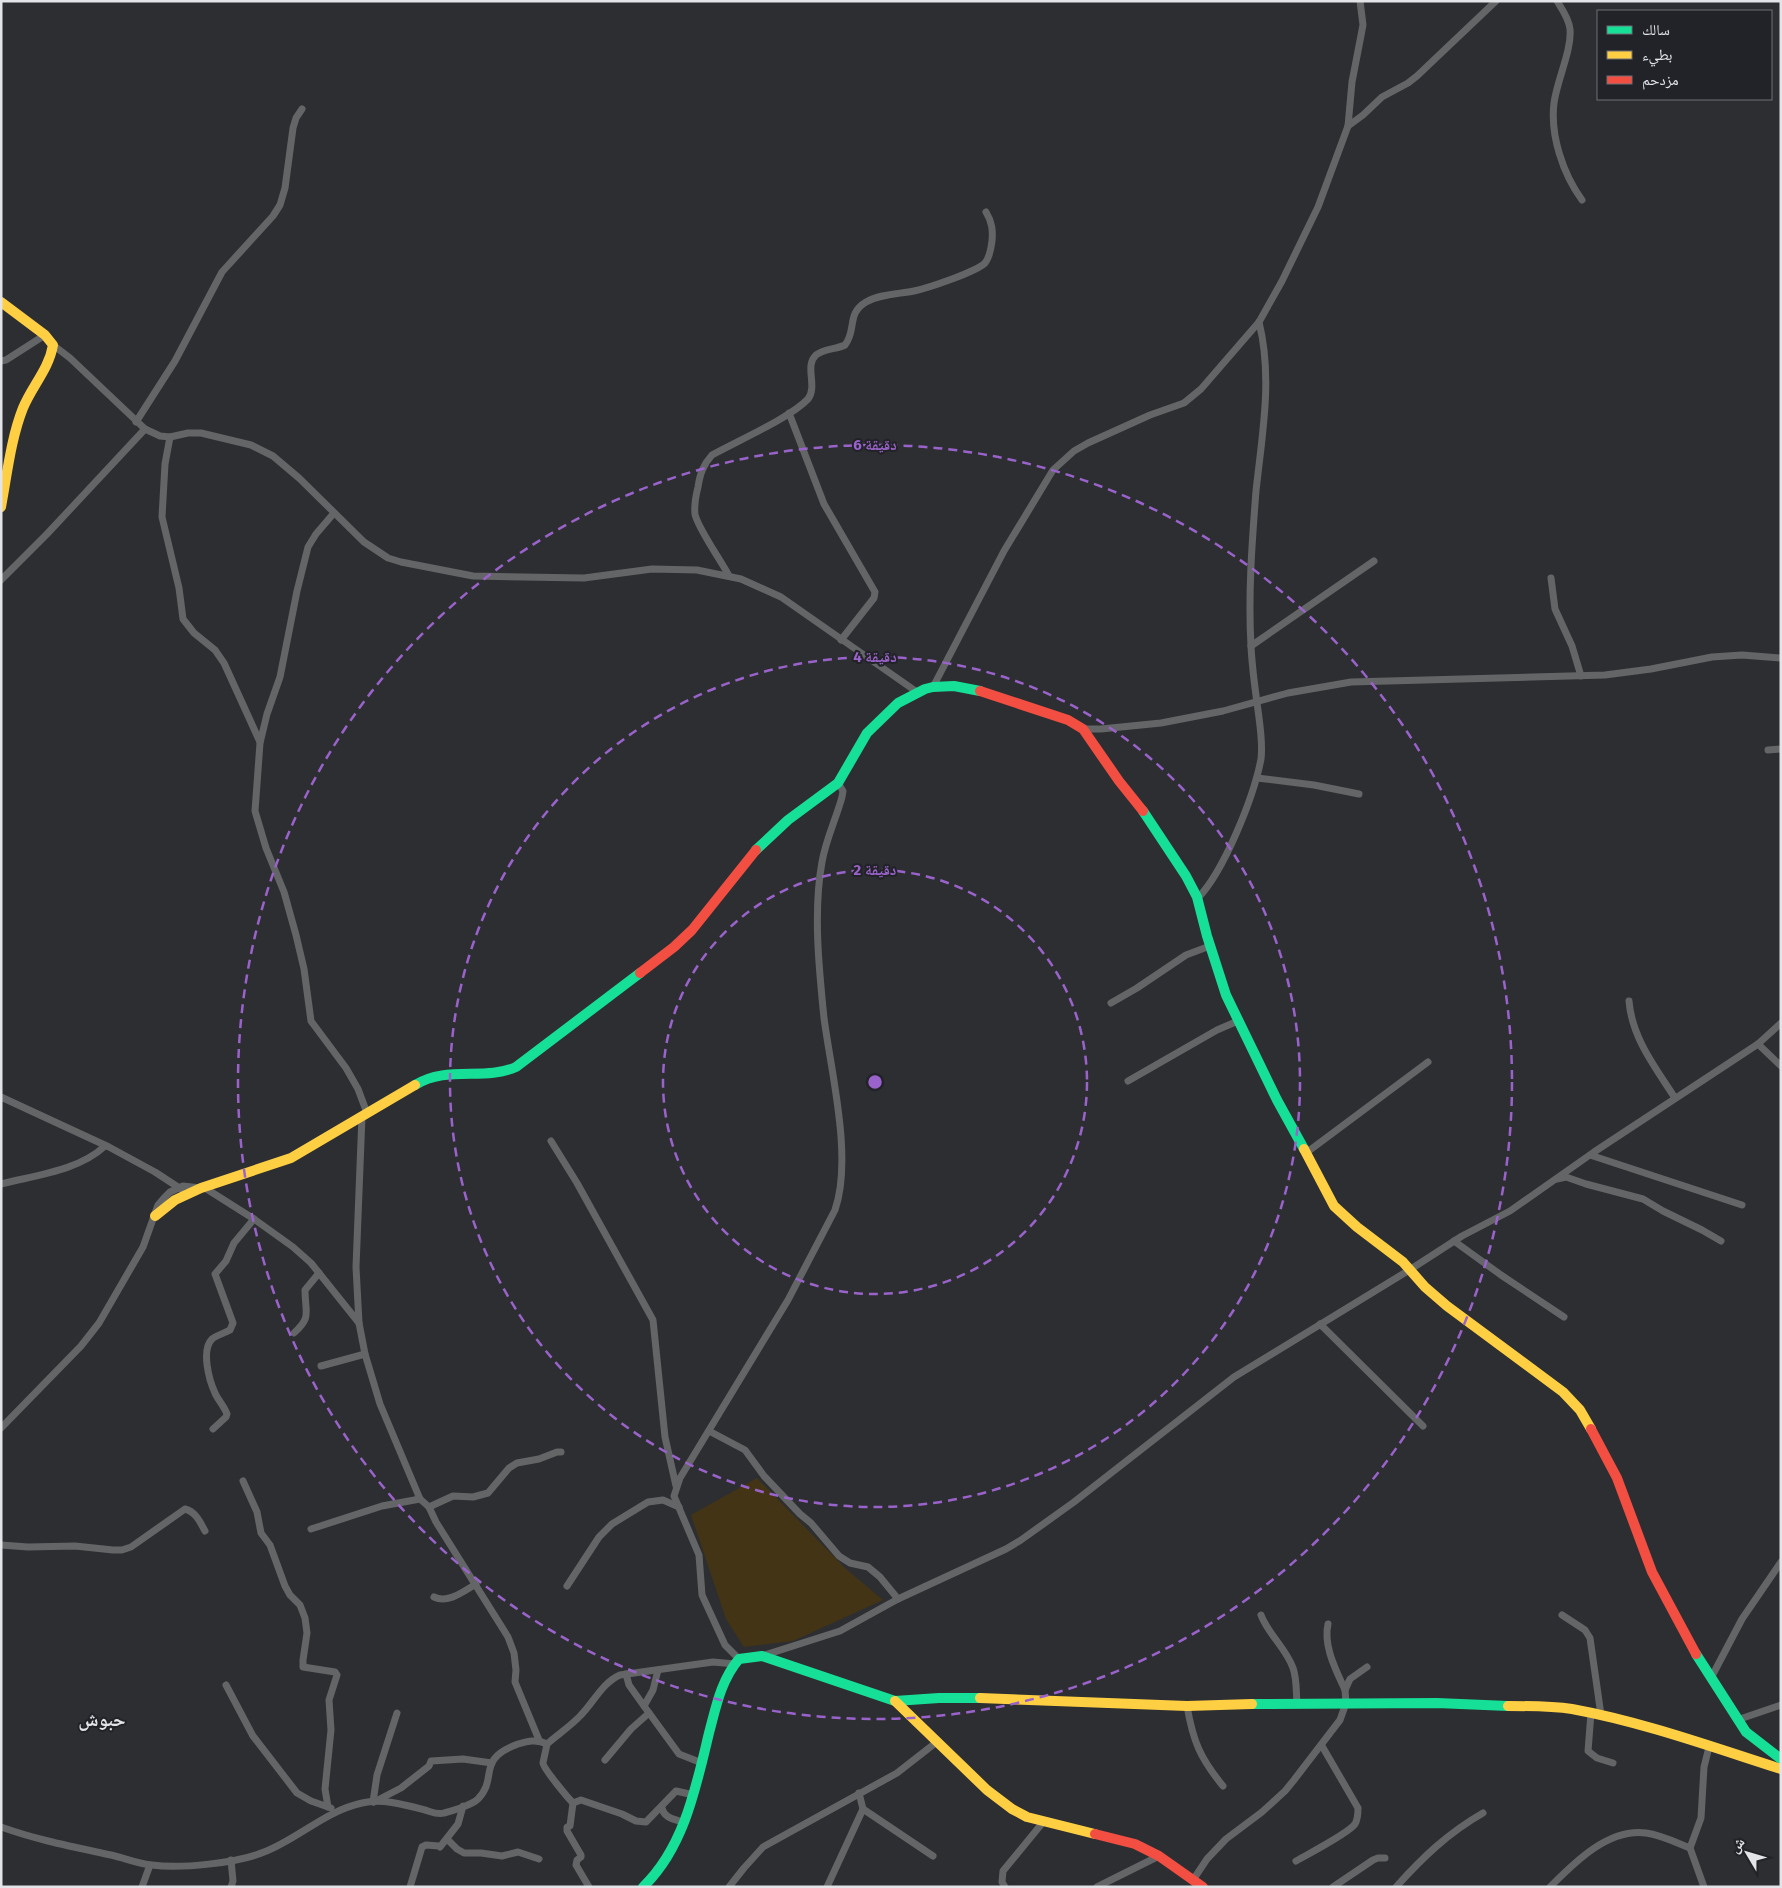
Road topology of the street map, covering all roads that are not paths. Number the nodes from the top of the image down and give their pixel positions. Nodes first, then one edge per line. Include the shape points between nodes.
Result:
1 (1360, 1) edge
2 (1496, 1) edge
3 (1557, 1) edge
4 (302, 110) dead end
5 (1348, 126) junction
6 (1582, 200) dead end
7 (986, 212) dead end
8 (1, 302) edge
9 (1259, 322) junction
10 (45, 334) junction
11 (53, 345) junction
12 (1, 361) edge
13 (789, 413) junction
14 (136, 422) junction
15 (145, 429) junction
16 (170, 437) junction
17 (1, 506) edge
18 (334, 513) junction
19 (1374, 561) dead end
20 (729, 576) junction
21 (1551, 578) dead end
22 (1, 580) edge
23 (842, 640) junction
24 (1251, 646) junction
25 (1781, 658) edge
26 (1581, 676) junction
27 (933, 687) junction
28 (917, 692) junction
29 (1256, 702) junction
30 (1083, 729) junction
31 (260, 742) junction
32 (1781, 749) edge
33 (1768, 750) dead end
34 (1257, 778) junction
35 (838, 783) junction
36 (1359, 794) dead end
37 (1197, 898) junction
38 (1210, 946) junction
39 (1629, 1001) dead end
40 (1111, 1002) dead end
41 (1238, 1021) junction
42 (1781, 1023) edge
43 (1758, 1044) junction
44 (1428, 1062) dead end
45 (1781, 1066) edge
46 (1128, 1081) dead end
47 (1, 1097) edge
48 (1675, 1098) junction
49 (364, 1115) junction
50 (551, 1141) dead end
51 (105, 1146) junction
52 (1306, 1154) junction
53 (1590, 1155) junction
54 (1552, 1180) junction
55 (1, 1184) edge
56 (203, 1188) junction
57 (182, 1191) junction
58 (1742, 1206) dead end
59 (155, 1216) joint
60 (254, 1219) junction
61 (1454, 1241) junction
62 (1721, 1241) dead end
63 (1411, 1269) junction
64 (319, 1273) junction
65 (1564, 1317) dead end
66 (359, 1324) junction
67 (1320, 1324) junction
68 (294, 1333) dead end
69 (365, 1354) junction
70 (321, 1366) dead end
71 (1423, 1426) dead end
72 (1, 1428) edge
73 (213, 1429) dead end
74 (709, 1431) junction
75 (561, 1452) dead end
76 (243, 1481) dead end
77 (676, 1487) junction
78 (420, 1499) junction
79 (679, 1507) junction
80 (429, 1508) junction
81 (311, 1529) dead end
82 (205, 1531) dead end
83 (1, 1545) edge
84 (1781, 1562) edge
85 (476, 1584) junction
86 (566, 1586) dead end
87 (434, 1597) dead end
88 (898, 1599) junction
89 (1261, 1615) dead end
90 (1562, 1615) dead end
91 (1328, 1624) dead end
92 (762, 1656) junction
93 (737, 1662) junction
94 (1367, 1667) dead end
95 (658, 1670) junction
96 (626, 1674) junction
97 (1710, 1678) junction
98 (226, 1685) dead end
99 (1344, 1690) junction
100 (895, 1701) junction
101 (1298, 1703) junction
102 (1346, 1703) junction
103 (1781, 1705) edge
104 (644, 1706) junction
105 (1187, 1706) junction
106 (397, 1713) dead end
107 (649, 1713) junction
108 (1596, 1714) junction
109 (1737, 1720) junction
110 (539, 1740) junction
111 (938, 1741) junction
112 (547, 1744) junction
113 (1322, 1746) junction
114 (1709, 1747) junction
115 (1781, 1759) edge
116 (605, 1760) dead end
117 (492, 1763) junction
118 (702, 1763) junction
119 (1613, 1763) dead end
120 (1781, 1769) edge
121 (1223, 1786) dead end
122 (859, 1793) junction
123 (694, 1795) junction
124 (374, 1802) junction
125 (573, 1803) junction
126 (463, 1806) junction
127 (328, 1807) junction
128 (662, 1808) junction
129 (863, 1809) junction
130 (338, 1812) junction
131 (1483, 1813) dead end
132 (1044, 1821) junction
133 (682, 1822) junction
134 (1, 1827) edge
135 (447, 1839) junction
136 (1690, 1848) junction
137 (933, 1856) dead end
138 (1159, 1856) junction
139 (1385, 1858) dead end
140 (539, 1859) dead end
141 (231, 1860) junction
142 (1296, 1861) dead end
143 (150, 1865) junction
144 (1193, 1880) junction
145 (650, 1885) edge
146 (142, 1887) edge
147 (231, 1887) edge
148 (410, 1887) edge
149 (589, 1887) edge
150 (729, 1887) edge
151 (827, 1887) edge
152 (1005, 1887) edge
153 (1097, 1887) edge
154 (1203, 1887) edge
155 (1333, 1887) edge
156 (1396, 1887) edge
157 (1550, 1887) edge
158 (1704, 1887) edge

1 - 5 street via 1363,25 1352,82
2 - 5 street via 1417,76 1382,97
3 - 6 street via 1570,29 1556,88 1554,128 1561,156
4 - 14 street via 293,128 280,205 222,272 175,362
5 - 9 street via 1318,207
7 - 13 street via 992,221 993,233 985,263 928,288 866,302 854,314 845,345 815,357 811,369 811,393
8 - 10 street
9 - 24 street via 1263,338 1266,406 1256,491
9 - 27 street via 1201,389 1184,403 1088,443 1053,470 1004,551
10 - 11 street
10 - 12 street
11 - 14 street
11 - 17 street via 51,357 23,407
13 - 20 street via 712,455 701,471 695,514
13 - 23 street via 824,504 875,592 874,598
14 - 15 street
15 - 16 street
15 - 22 street
16 - 18 street via 201,434 252,445 299,478
16 - 31 street via 162,517 183,619 224,662
18 - 20 street via 364,542 388,558 452,573 584,578 652,569 698,570
18 - 31 street via 308,547 280,677
19 - 24 street
20 - 23 street via 781,597
21 - 26 street via 1555,609
23 - 28 street
24 - 29 street
25 - 26 street via 1712,657 1651,669
26 - 29 street via 1351,682
27 - 28 street
27 - 30 street via 966,687 989,693 1055,714
28 - 35 street via 898,703 875,724
29 - 30 street via 1161,723
29 - 34 street via 1261,738
30 - 37 street via 1164,841
31 - 49 street via 255,811 296,934 311,1021 358,1089
32 - 33 street
34 - 36 street
34 - 37 street via 1224,858 1207,889
35 - 49 street via 761,844 703,918 674,947 516,1067 503,1073 437,1076 419,1082
35 - 74 street via 842,797 821,863 818,906 824,1017 842,1166 840,1195 788,1300
37 - 38 street
38 - 40 street via 1186,955
38 - 41 street
39 - 48 street via 1636,1033
41 - 46 street
41 - 52 street
42 - 43 street
43 - 45 street
43 - 48 street
44 - 52 street
47 - 51 street
48 - 53 street
49 - 56 street via 291,1158
49 - 66 street via 356,1267
50 - 77 street via 653,1320 665,1437
51 - 55 street via 85,1161
51 - 57 street
52 - 63 street via 1334,1206
53 - 54 street
53 - 58 street
54 - 61 street via 1510,1211
54 - 62 street via 1566,1177 1642,1198
56 - 57 street
56 - 60 street
57 - 59 street
59 - 72 street via 143,1246 99,1323 81,1346
60 - 64 street via 293,1248
60 - 73 street via 215,1274 233,1323 230,1330 213,1338 206,1348 212,1385 227,1414
61 - 63 street
61 - 65 street
63 - 67 street
63 - 97 street via 1425,1287 1447,1306 1548,1380 1580,1410 1617,1478 1652,1572
64 - 66 street
64 - 68 street via 305,1290 305,1324
66 - 69 street
67 - 71 street
67 - 88 street via 1234,1377 1021,1540
69 - 70 street
69 - 78 street via 380,1404
74 - 77 street
74 - 88 street via 744,1450 839,1556 850,1563 868,1567
75 - 80 street via 517,1462 488,1492 473,1497 453,1496
76 - 127 street via 257,1512 261,1533 270,1545 285,1586 300,1605 305,1618 307,1633 303,1667 337,1675 329,1700 331,1730 325,1789
77 - 79 street via 674,1496
78 - 80 street
78 - 81 street via 382,1506
79 - 86 street via 663,1500 648,1502 612,1524 599,1537
79 - 93 street via 699,1554 702,1596 725,1645
80 - 85 street
82 - 83 street via 196,1516 185,1509 122,1550
84 - 97 street via 1742,1619
85 - 87 street via 449,1598
85 - 110 street via 508,1637 514,1654 515,1682
88 - 92 street via 828,1636
89 - 101 street via 1292,1666
90 - 108 street via 1585,1630 1590,1638
91 - 99 street via 1327,1642
92 - 93 street
92 - 100 street
93 - 95 street
93 - 118 street via 719,1697
94 - 99 street via 1350,1679
95 - 96 street
95 - 104 street via 653,1690
96 - 104 street via 629,1685
96 - 112 street via 615,1677 579,1718
97 - 109 street
98 - 127 street via 253,1736 297,1793
99 - 102 street
100 - 105 street via 983,1698
100 - 111 street
101 - 102 street
101 - 105 street
102 - 108 street via 1546,1706
102 - 113 street via 1340,1720
103 - 109 street
104 - 107 street
105 - 121 street via 1198,1749 1207,1767
106 - 124 street via 378,1775
107 - 116 street
107 - 118 street via 679,1754
108 - 114 street
108 - 119 street via 1588,1751
109 - 115 street via 1746,1732
110 - 112 street
110 - 117 street via 506,1749 498,1753
111 - 122 street via 897,1773
111 - 132 street via 993,1795 1027,1817
112 - 125 street via 543,1764 546,1771
113 - 142 street via 1358,1808 1358,1818 1347,1832
113 - 144 street via 1285,1791 1207,1858
114 - 120 street
114 - 136 street via 1704,1767 1702,1818
117 - 124 street via 463,1758 431,1762 401,1788
117 - 126 street via 479,1798
118 - 123 street
122 - 129 street
122 - 150 street via 763,1847
123 - 128 street via 676,1791
123 - 133 street
124 - 126 street via 434,1814
124 - 130 street via 363,1802
125 - 128 street via 581,1800 646,1822
125 - 149 street via 567,1831 580,1852 576,1865
126 - 135 street via 458,1824
127 - 130 street
128 - 133 street via 668,1817
129 - 137 street
129 - 151 street
130 - 141 street via 266,1852
131 - 156 street via 1453,1831
132 - 138 street via 1135,1844
132 - 152 street via 1003,1871
133 - 145 street via 666,1861
134 - 143 street via 79,1850
135 - 140 street via 464,1853 502,1856 518,1852
135 - 148 street via 440,1847 422,1847
136 - 157 street via 1645,1833 1616,1837 1567,1870
136 - 158 street
138 - 144 street
138 - 153 street
139 - 155 street via 1372,1860
141 - 143 street via 184,1866
141 - 147 street
143 - 146 street
144 - 154 street

